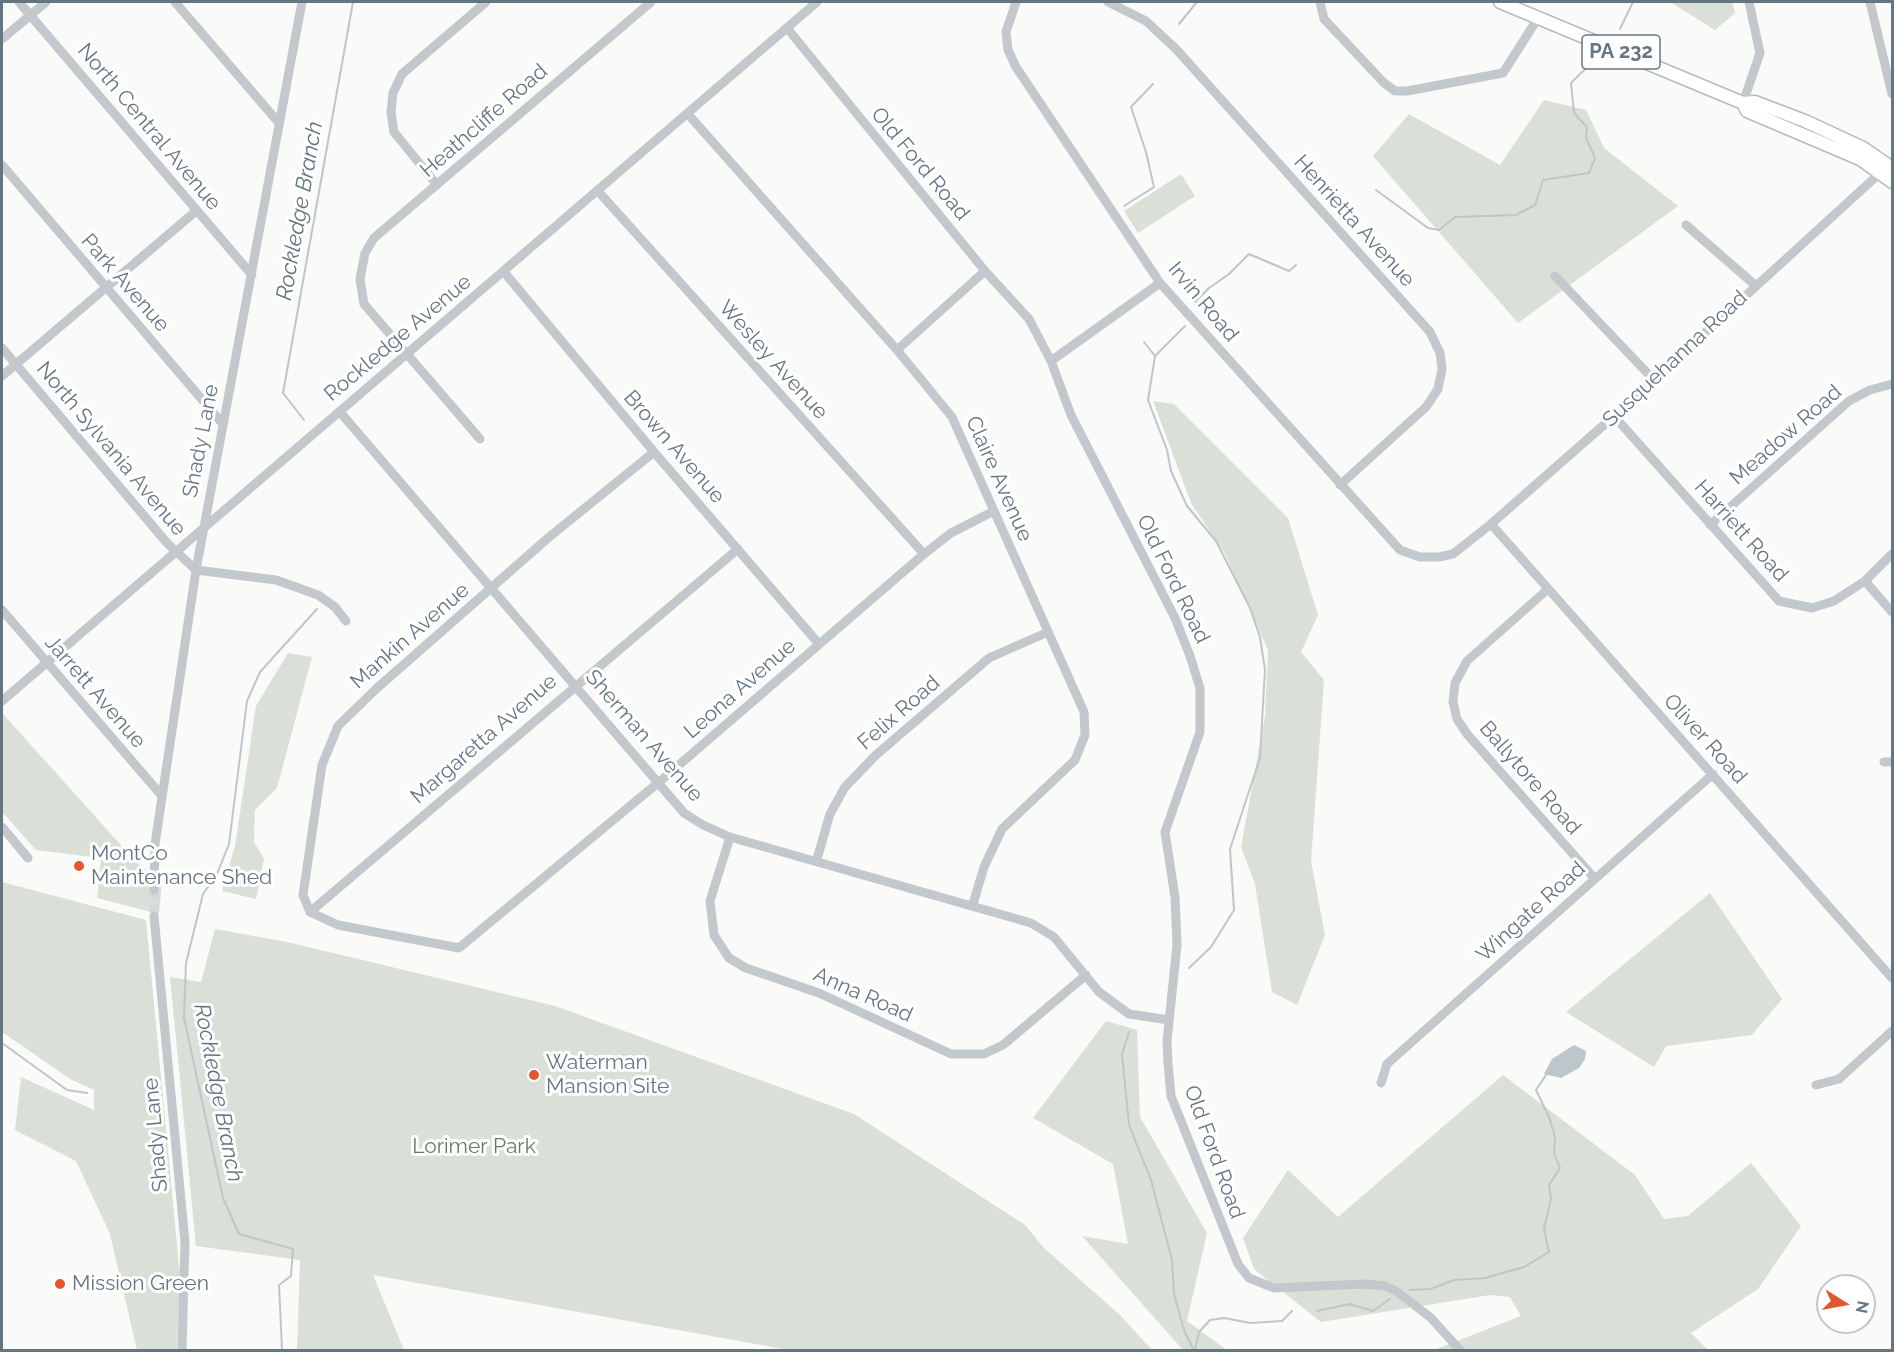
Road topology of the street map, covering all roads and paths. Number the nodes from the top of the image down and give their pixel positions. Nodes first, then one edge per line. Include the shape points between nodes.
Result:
1 (19, 2) edge
2 (46, 2) edge
3 (174, 2) edge
4 (302, 2) edge
5 (486, 2) edge
6 (651, 2) edge
7 (817, 2) edge
8 (1017, 2) edge
9 (1108, 2) edge
10 (1320, 2) edge
11 (1500, 2) edge
12 (1749, 2) edge
13 (1870, 2) edge
14 (30, 15) junction
15 (1538, 18) junction
16 (787, 28) junction
17 (2, 39) edge
18 (1893, 94) edge
19 (1743, 103) junction
20 (687, 113) junction
21 (279, 123) junction
22 (2, 165) edge
23 (1888, 166) edge
24 (1893, 182) edge
25 (437, 185) junction
26 (597, 190) junction
27 (196, 211) junction
28 (1686, 225) dead end
29 (985, 271) junction
30 (504, 272) junction
31 (252, 275) junction
32 (1556, 276) dead end
33 (1160, 283) junction
34 (1755, 285) junction
35 (106, 288) junction
36 (2, 348) edge
37 (897, 350) junction
38 (406, 354) junction
39 (1051, 361) junction
40 (15, 364) junction
41 (2, 376) edge
42 (1653, 379) junction
43 (1893, 384) edge
44 (339, 412) junction
45 (1614, 416) junction
46 (222, 423) junction
47 (480, 439) dead end
48 (654, 453) junction
49 (1340, 485) junction
50 (994, 511) junction
51 (1491, 524) junction
52 (1710, 525) junction
53 (203, 528) junction
54 (738, 549) junction
55 (175, 553) junction
56 (924, 554) junction
57 (1453, 554) joint
58 (1893, 554) edge
59 (196, 570) junction
60 (1865, 581) junction
61 (492, 588) junction
62 (1548, 589) junction
63 (2, 610) edge
64 (1893, 612) edge
65 (346, 621) dead end
66 (1048, 632) junction
67 (819, 644) junction
68 (48, 664) junction
69 (575, 685) junction
70 (2, 701) edge
71 (1713, 774) junction
72 (657, 783) junction
73 (162, 796) junction
74 (2, 827) edge
75 (730, 837) junction
76 (28, 858) dead end
77 (817, 860) junction
78 (1594, 879) junction
79 (154, 890) tunnel mouth
80 (972, 904) junction
81 (310, 912) junction
82 (154, 916) tunnel mouth
83 (1086, 975) junction
84 (1893, 978) edge
85 (1169, 1020) junction
86 (1893, 1031) edge
87 (1381, 1083) dead end
88 (1816, 1085) dead end
89 (182, 1350) edge
90 (1460, 1350) edge

1 - 14 street, North Central Avenue
2 - 14 street
3 - 21 street
4 - 21 street, Shady Lane
5 - 25 street via 402,74 393,93 394,132
6 - 25 street, Heathcliffe Road
7 - 16 street, Rockledge Avenue
8 - 33 street, Irvin Road via 1006,32 1008,50 1016,67
9 - 49 street, Henrietta Avenue via 1146,21 1176,49 1430,332 1440,353 1438,389 1426,407
10 - 15 street via 1324,20 1395,91 1503,73
11 - 15 main road, PA 232
12 - 19 street via 1760,53
13 - 18 street
14 - 17 street
14 - 27 street, North Central Avenue
15 - 19 main road, PA 232
16 - 20 street, Rockledge Avenue
16 - 29 street, Old Ford Road
19 - 23 main road, PA 232 via 1746,111 1860,159
20 - 26 street, Rockledge Avenue
20 - 37 street, Claire Avenue
21 - 31 street, Shady Lane
22 - 35 street, Park Avenue
23 - 24 main road, PA 232
23 - 34 street, Susquehanna Road
25 - 38 street, Heathcliffe Road via 374,238 365,253 360,279 364,304
26 - 30 street, Rockledge Avenue
26 - 56 street, Wesley Avenue
27 - 31 street, North Central Avenue
27 - 35 street
28 - 34 street
29 - 37 street
29 - 39 street, Old Ford Road via 1029,319
30 - 38 street, Rockledge Avenue
30 - 48 street, Brown Avenue
31 - 46 street, Shady Lane
32 - 42 street
33 - 39 street
33 - 49 street, Irvin Road
34 - 42 street, Susquehanna Road
35 - 40 street
35 - 46 street, Park Avenue
36 - 40 street, North Sylvania Avenue
37 - 50 street, Claire Avenue via 952,417
38 - 44 street, Rockledge Avenue
38 - 47 street
39 - 85 street, Old Ford Road via 1071,415 1175,618 1200,688 1200,732 1165,832 1175,897 1177,945
40 - 41 street
40 - 55 street, North Sylvania Avenue
42 - 45 street, Susquehanna Road
43 - 52 street, Meadow Road via 1849,401
44 - 53 street, Rockledge Avenue
44 - 61 street, Sherman Avenue
45 - 51 street, Susquehanna Road
45 - 52 street, Harriett Road
46 - 53 street, Shady Lane
48 - 54 street, Brown Avenue
48 - 61 street, Mankin Avenue
49 - 57 street, Irvin Road via 1400,550 1420,557
50 - 56 street, Leona Avenue via 951,533
50 - 66 street, Claire Avenue
51 - 57 street, Susquehanna Road
51 - 62 street, Oliver Road
52 - 60 street, Harriett Road via 1779,601 1812,608 1834,601
53 - 55 street, Rockledge Avenue
53 - 59 street, Shady Lane
54 - 67 street, Brown Avenue
54 - 69 street, Margaretta Avenue
55 - 59 street, North Sylvania Avenue
55 - 68 street, Rockledge Avenue
56 - 67 street, Leona Avenue
58 - 60 street, Harriett Road
59 - 65 street via 276,580 318,595
59 - 73 street, Shady Lane
60 - 64 street
61 - 69 street, Sherman Avenue
61 - 81 street, Mankin Avenue via 338,726 322,765 303,895
62 - 71 street, Oliver Road
62 - 78 street, Ballytore Road via 1467,661 1455,683 1453,702 1467,735
63 - 68 street, Jarrett Avenue
66 - 77 street, Felix Road via 989,658 876,755 845,787 830,814
66 - 80 street, Claire Avenue via 1084,712 1082,748 1069,768 1002,829
67 - 72 street, Leona Avenue
68 - 70 street, Rockledge Avenue
68 - 73 street, Jarrett Avenue
69 - 72 street, Sherman Avenue
69 - 81 street, Margaretta Avenue
71 - 78 street, Wingate Road
71 - 84 street, Oliver Road
72 - 75 street, Sherman Avenue via 684,813
72 - 81 street, Leona Avenue via 459,948 338,925
73 - 79 street, Shady Lane
74 - 76 street
75 - 77 street, Sherman Avenue
75 - 83 street, Anna Road via 710,908 714,935 729,958 746,968 819,993 951,1053 984,1054 1003,1045
77 - 80 street, Sherman Avenue
78 - 87 street, Wingate Road via 1388,1064
80 - 83 street, Sherman Avenue via 1031,923 1054,937
82 - 89 street, Shady Lane via 185,1242
83 - 85 street, Sherman Avenue via 1099,992 1129,1014
85 - 90 street, Old Ford Road via 1171,1096 1227,1239 1249,1278 1288,1289 1341,1284 1386,1286 1430,1317
86 - 88 street via 1839,1079

